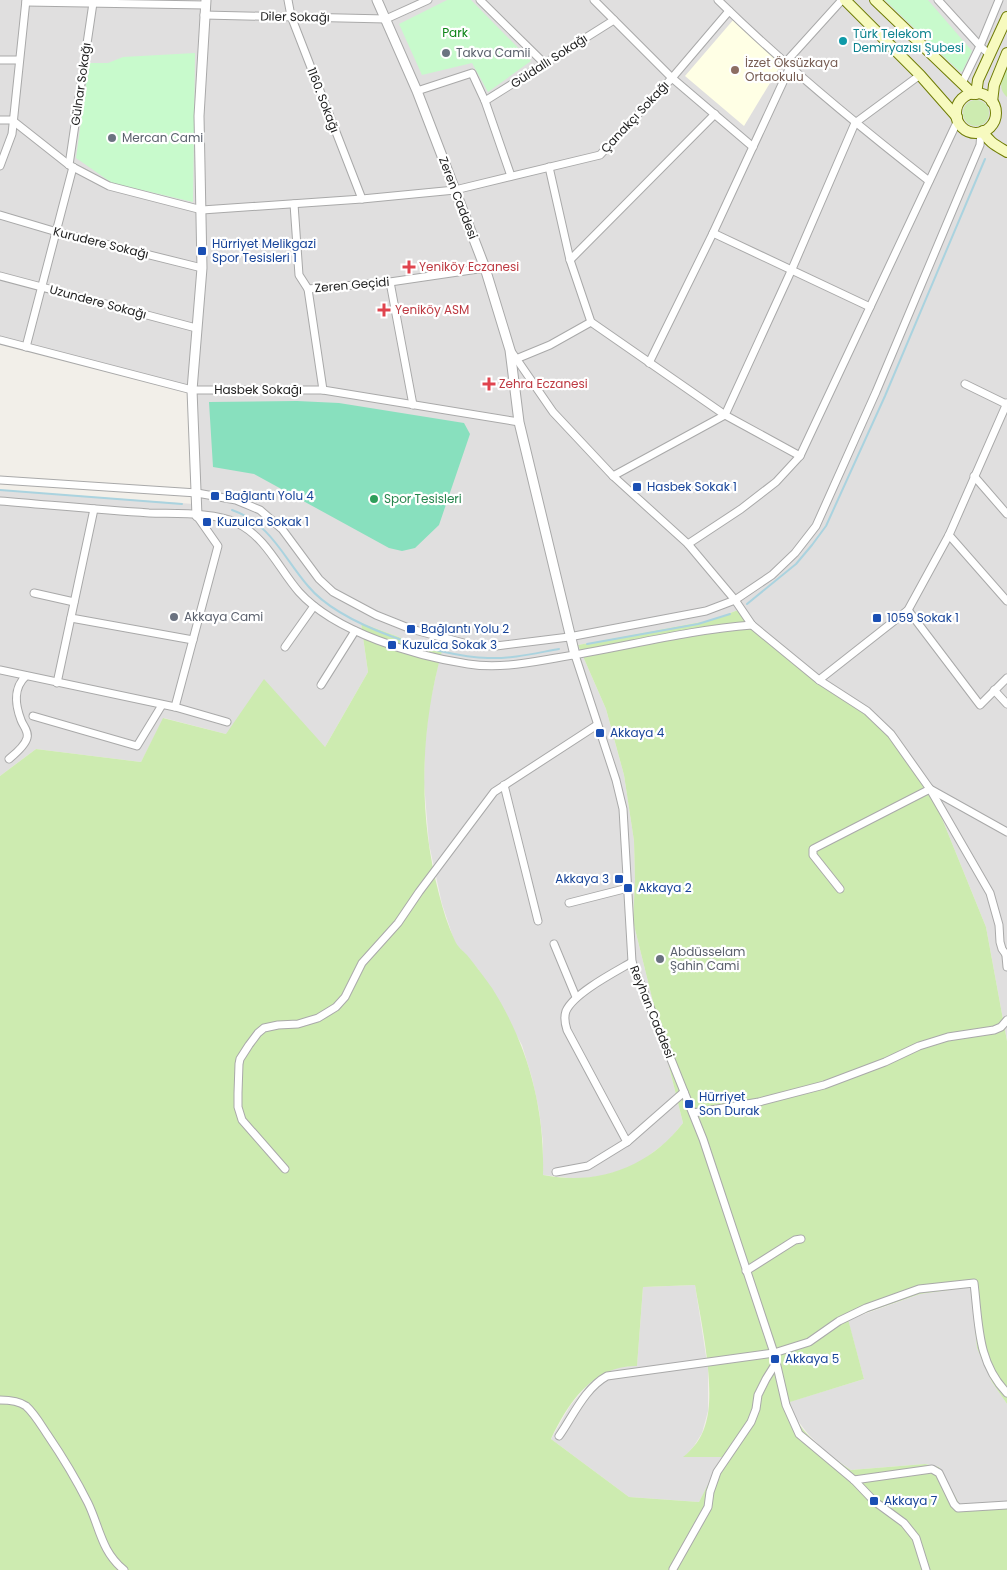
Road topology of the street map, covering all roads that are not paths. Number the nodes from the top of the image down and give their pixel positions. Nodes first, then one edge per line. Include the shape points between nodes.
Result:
1 (288, 0) edge
2 (377, 0) edge
3 (428, 0) edge
4 (480, 0) edge
5 (594, 0) edge
6 (718, 0) edge
7 (843, 0) edge
8 (875, 0) edge
9 (938, 0) edge
10 (998, 0) edge
11 (26, 1) edge
12 (120, 2) edge
13 (206, 2) edge
14 (93, 3) junction
15 (729, 11) junction
16 (204, 15) junction
17 (291, 16) junction
18 (1007, 17) edge
19 (386, 19) junction
20 (614, 20) junction
21 (980, 46) junction
22 (1007, 54) edge
23 (990, 55) junction
24 (0, 60) edge
25 (18, 60) junction
26 (545, 64) junction
27 (788, 65) junction
28 (920, 75) junction
29 (672, 78) junction
30 (962, 83) junction
31 (417, 91) junction
32 (974, 94) junction
33 (485, 102) junction
34 (994, 104) junction
35 (715, 114) junction
36 (1007, 116) edge
37 (958, 118) junction
38 (0, 120) edge
39 (12, 120) junction
40 (855, 123) junction
41 (982, 132) junction
42 (753, 147) junction
43 (1007, 152) edge
44 (0, 166) edge
45 (71, 166) junction
46 (549, 167) junction
47 (511, 176) junction
48 (929, 181) junction
49 (455, 190) junction
50 (362, 199) junction
51 (294, 204) junction
52 (202, 210) junction
53 (0, 215) edge
54 (56, 232) junction
55 (713, 234) junction
56 (570, 260) junction
57 (202, 268) junction
58 (485, 268) junction
59 (792, 269) junction
60 (0, 276) edge
61 (390, 282) junction
62 (42, 287) junction
63 (308, 289) junction
64 (870, 307) junction
65 (592, 322) junction
66 (196, 328) junction
67 (0, 340) edge
68 (26, 347) junction
69 (510, 350) junction
70 (516, 359) junction
71 (649, 363) junction
72 (965, 384) dead end
73 (192, 390) junction
74 (323, 390) junction
75 (1007, 403) edge
76 (412, 405) junction
77 (725, 415) junction
78 (519, 422) junction
79 (800, 456) junction
80 (613, 476) junction
81 (974, 476) junction
82 (0, 480) edge
83 (197, 493) junction
84 (0, 501) edge
85 (94, 509) junction
86 (1007, 514) edge
87 (197, 516) junction
88 (949, 535) junction
89 (688, 544) junction
90 (34, 593) dead end
91 (735, 600) junction
92 (1007, 601) edge
93 (74, 602) junction
94 (314, 606) junction
95 (908, 610) junction
96 (71, 618) junction
97 (752, 625) junction
98 (355, 631) junction
99 (569, 637) junction
100 (193, 640) junction
101 (285, 647) dead end
102 (574, 655) junction
103 (0, 670) edge
104 (26, 676) junction
105 (1007, 678) edge
106 (819, 680) junction
107 (57, 683) junction
108 (321, 685) dead end
109 (994, 690) junction
110 (1007, 704) edge
111 (162, 705) junction
112 (175, 707) junction
113 (33, 716) dead end
114 (227, 722) dead end
115 (597, 725) junction
116 (9, 760) dead end
117 (504, 785) junction
118 (930, 789) junction
119 (1007, 832) edge
120 (628, 888) junction
121 (840, 889) dead end
122 (569, 903) dead end
123 (538, 921) dead end
124 (554, 944) dead end
125 (1007, 956) edge
126 (632, 962) junction
127 (1007, 967) edge
128 (576, 997) junction
129 (1007, 1020) edge
130 (684, 1092) junction
131 (693, 1113) junction
132 (627, 1142) junction
133 (285, 1169) dead end
134 (556, 1172) dead end
135 (801, 1239) dead end
136 (746, 1271) junction
137 (775, 1359) junction
138 (1007, 1393) edge
139 (0, 1400) edge
140 (559, 1436) dead end
141 (854, 1480) junction
142 (1007, 1505) edge
143 (673, 1569) edge
144 (124, 1570) edge
145 (926, 1570) edge

1 - 17 street, 1160. Sokağı
2 - 19 street, Zeren Caddesi
3 - 19 street
4 - 26 street
5 - 20 street
6 - 15 street
7 - 27 street
7 - 28 main road
8 - 30 main road
9 - 21 street
10 - 21 street
11 - 14 street
11 - 25 street
12 - 13 street
12 - 14 street
13 - 16 street
14 - 45 street, Gülnar Sokağı
15 - 27 street
15 - 29 street, Çanakçı Sokağı
16 - 17 street, Diler Sokağı
16 - 52 street via 199,116
17 - 19 street, Diler Sokağı
17 - 50 street, 1160. Sokağı
18 - 23 main road
19 - 31 street, Zeren Caddesi
20 - 26 street, Güldallı Sokağı
20 - 29 street
21 - 23 street
21 - 30 street
22 - 34 main road via 994,85
23 - 32 main road
24 - 25 street
25 - 39 street
26 - 33 street, Güldallı Sokağı
27 - 40 street
27 - 42 street
28 - 37 main road
28 - 40 street
29 - 35 street
29 - 46 street, Çanakçı Sokağı via 600,155
30 - 32 main road
31 - 33 street via 472,73
31 - 49 street, Zeren Caddesi
32 - 34 main road via 984,95
32 - 37 main road via 959,103
33 - 47 street
34 - 36 main road
34 - 41 main road via 993,123
35 - 42 street
35 - 56 street
37 - 41 main road via 964,129
37 - 48 street
38 - 39 street
39 - 44 street via 12,134
39 - 45 street, Çanakçı Sokağı
40 - 48 street
40 - 59 street
41 - 43 main road
41 - 91 street via 980,145 816,526 778,570
42 - 55 street
45 - 52 street, Çanakçı Sokağı via 109,186
45 - 54 street, Gülnar Sokağı
46 - 47 street, Çanakçı Sokağı
46 - 56 street
47 - 49 street, Çanakçı Sokağı
48 - 64 street
49 - 50 street, Çanakçı Sokağı
49 - 58 street, Zeren Caddesi
50 - 51 street, Çanakçı Sokağı
51 - 52 street, Çanakçı Sokağı
51 - 63 street via 299,275
52 - 57 street
53 - 54 street, Kurudere Sokağı
54 - 57 street, Kurudere Sokağı
54 - 62 street, Gülnar Sokağı
55 - 59 street
55 - 71 street
56 - 65 street
57 - 66 street
58 - 61 street, Zeren Geçidi
58 - 69 street, Zeren Caddesi
59 - 64 street
59 - 77 street
60 - 62 street, Uzundere Sokağı
61 - 63 street, Zeren Geçidi
61 - 76 street
62 - 66 street, Uzundere Sokağı
62 - 68 street, Gülnar Sokağı
63 - 74 street
64 - 79 street
65 - 70 street
65 - 71 street
66 - 73 street
67 - 68 street, Hasbek Sokağı
68 - 73 street, Hasbek Sokağı
69 - 70 street
69 - 78 street, Zeren Caddesi
70 - 80 street via 553,412
71 - 77 street
72 - 75 street
73 - 74 street, Hasbek Sokağı
73 - 83 street
74 - 76 street, Hasbek Sokağı
75 - 81 street
76 - 78 street, Hasbek Sokağı
77 - 79 street
77 - 80 street
78 - 99 street, Zeren Caddesi
79 - 89 street via 776,482
80 - 89 street
81 - 86 street
81 - 88 street
82 - 83 street
83 - 87 street
83 - 99 street via 236,500 260,510 282,529 319,579 333,592 411,629 472,644 496,646
84 - 85 street
85 - 87 street
85 - 93 street
87 - 94 street via 230,520 248,530
87 - 100 street via 218,546
88 - 92 street
88 - 95 street
89 - 91 street
90 - 93 street
91 - 97 street
91 - 99 street via 706,611
93 - 96 street
94 - 98 street
94 - 101 street
95 - 106 street
95 - 109 street via 980,705
96 - 100 street
96 - 107 street
97 - 102 street via 695,632
97 - 106 street
98 - 102 street via 405,649 476,665 511,665
98 - 108 street
99 - 102 street, Zeren Caddesi
100 - 112 street
102 - 115 street, Reyhan Caddesi
103 - 104 street
104 - 107 street
104 - 116 street via 20,681 16,696 28,737
105 - 109 street
106 - 118 street via 867,711 891,734
107 - 111 street
109 - 110 street
111 - 112 street
111 - 113 street via 137,746
112 - 114 street
115 - 117 street
115 - 120 street, Reyhan Caddesi via 623,809
117 - 123 street
117 - 133 street via 494,792 398,923 362,963 345,997 336,1007 318,1018 298,1024 264,1028 240,1059 238,1107 242,1120
118 - 119 street
118 - 121 street via 812,850
118 - 125 street via 990,893 1000,942
120 - 122 street
120 - 126 street, Reyhan Caddesi
124 - 128 street
125 - 127 street
126 - 128 street
126 - 130 street, Reyhan Caddesi
128 - 132 street via 565,1016 568,1030
129 - 131 street via 994,1030 948,1037 919,1046 824,1086 759,1102
130 - 131 street, Reyhan Caddesi
130 - 132 street
131 - 136 street, Reyhan Caddesi
132 - 134 street via 588,1166
135 - 136 street
136 - 137 street, Reyhan Caddesi
137 - 138 street via 866,1308 919,1289 974,1283 980,1339 987,1366
137 - 140 street via 607,1376 591,1388
137 - 141 street, Reyhan Caddesi via 786,1405 799,1434
137 - 143 street via 758,1395 751,1422 717,1472 708,1507
139 - 144 street via 25,1405 40,1423 89,1505 106,1550
141 - 142 street via 932,1469 940,1474 958,1508
141 - 145 street, Reyhan Caddesi via 874,1501 904,1523 916,1538

